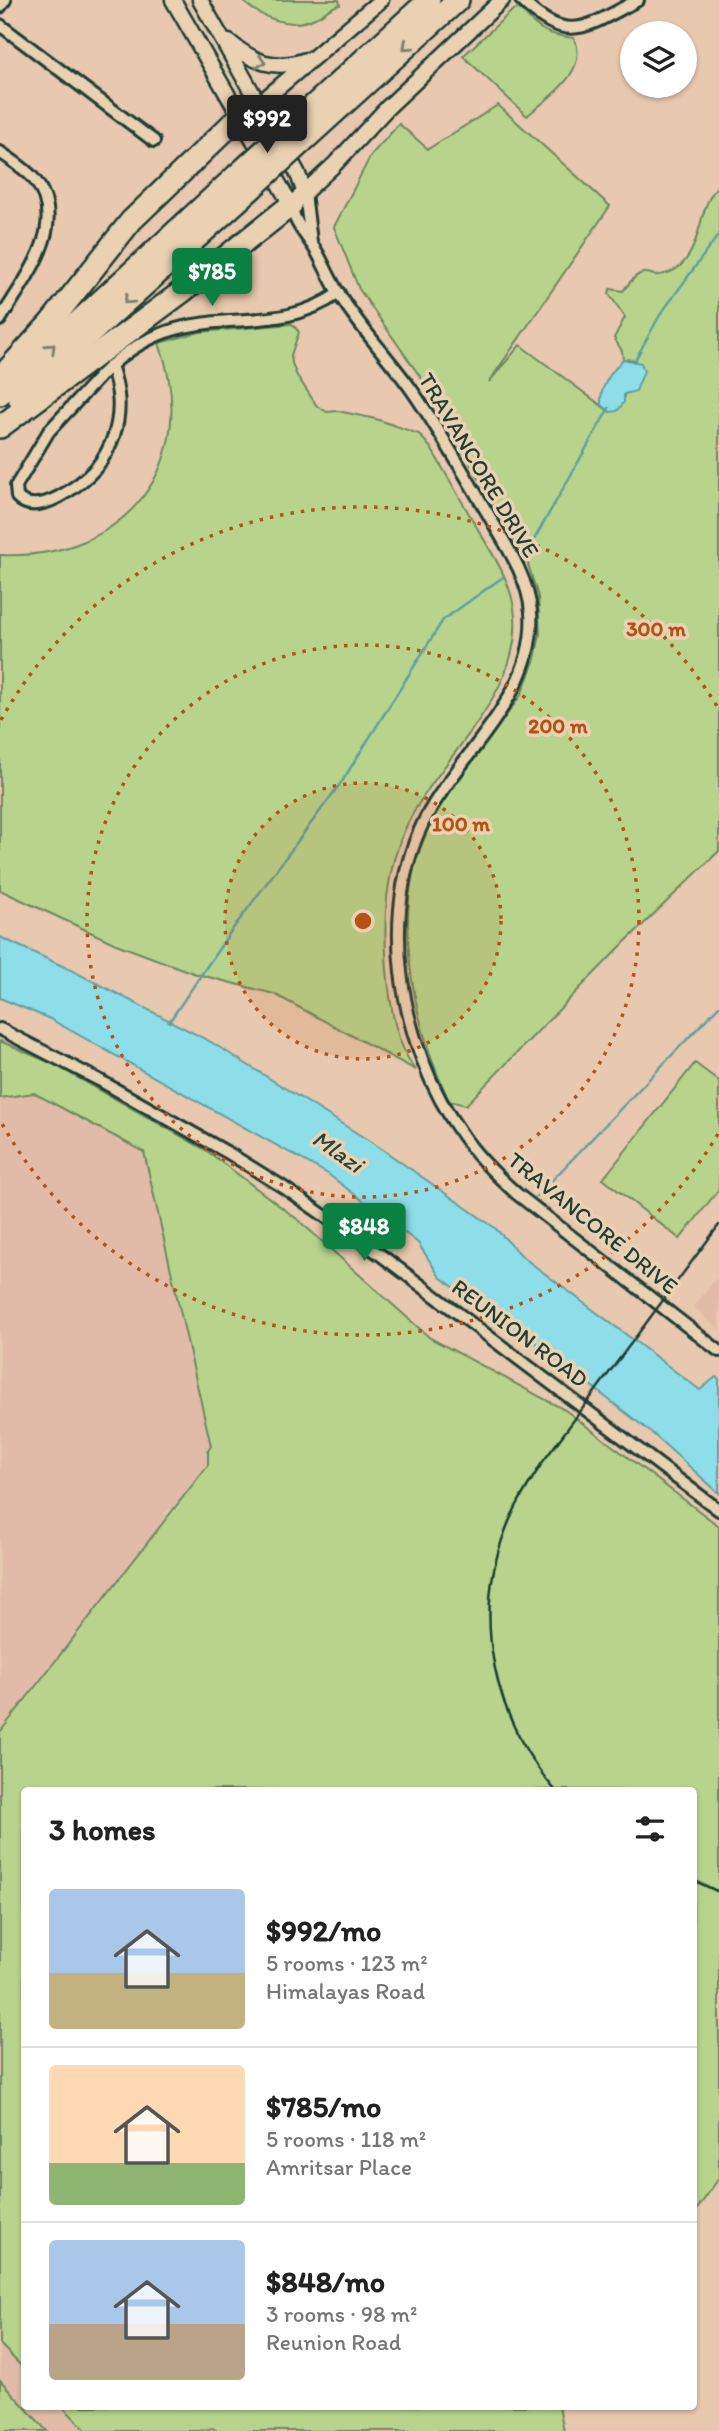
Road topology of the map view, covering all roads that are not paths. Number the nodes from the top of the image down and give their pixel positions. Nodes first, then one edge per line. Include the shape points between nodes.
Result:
1 (5, 0) edge
2 (173, 0) edge
3 (200, 0) edge
4 (381, 0) edge
5 (429, 0) edge
6 (458, 0) edge
7 (502, 0) edge
8 (520, 0) edge
9 (638, 0) edge
10 (0, 7) edge
11 (0, 25) edge
12 (219, 34) junction
13 (310, 58) junction
14 (259, 103) junction
15 (240, 116) junction
16 (296, 135) junction
17 (154, 141) dead end
18 (0, 152) edge
19 (243, 183) junction
20 (298, 199) junction
21 (311, 242) junction
22 (339, 293) junction
23 (0, 320) edge
24 (111, 365) junction
25 (0, 377) edge
26 (0, 394) edge
27 (0, 415) edge
28 (0, 427) edge
29 (0, 1029) edge
30 (719, 1350) edge
31 (719, 1510) edge

1 - 10 street
2 - 15 street
3 - 12 street
4 - 13 street
5 - 16 highway
6 -> 16 highway
7 - 20 street
8 - 9 street via 549,23 573,29 593,24
11 - 17 street
12 -> 13 street via 244,55 264,64 281,66
12 - 14 street
13 - 14 street
14 - 15 street
14 - 20 street via 298,172
15 - 20 street
15 - 25 highway via 131,221 51,322
16 - 19 highway, bridge
18 - 23 street via 34,179 49,217 39,254
26 -> 19 highway
19 -> 27 highway
20 - 21 street
20 - 21 street, TRAVANCORE DRIVE via 292,214
20 - 28 highway
21 - 22 street, TRAVANCORE DRIVE
22 - 24 street via 293,316 161,334
22 - 30 street, TRAVANCORE DRIVE via 434,424 515,562 531,611 527,651 513,690 430,811 406,868 401,954 410,1021 422,1059 462,1135 493,1171 534,1208
24 - 24 street via 38,447 16,486 21,501 38,504 54,499 81,482 100,462 118,417 119,391
29 - 31 street, REUNION ROAD via 99,1080 283,1187

